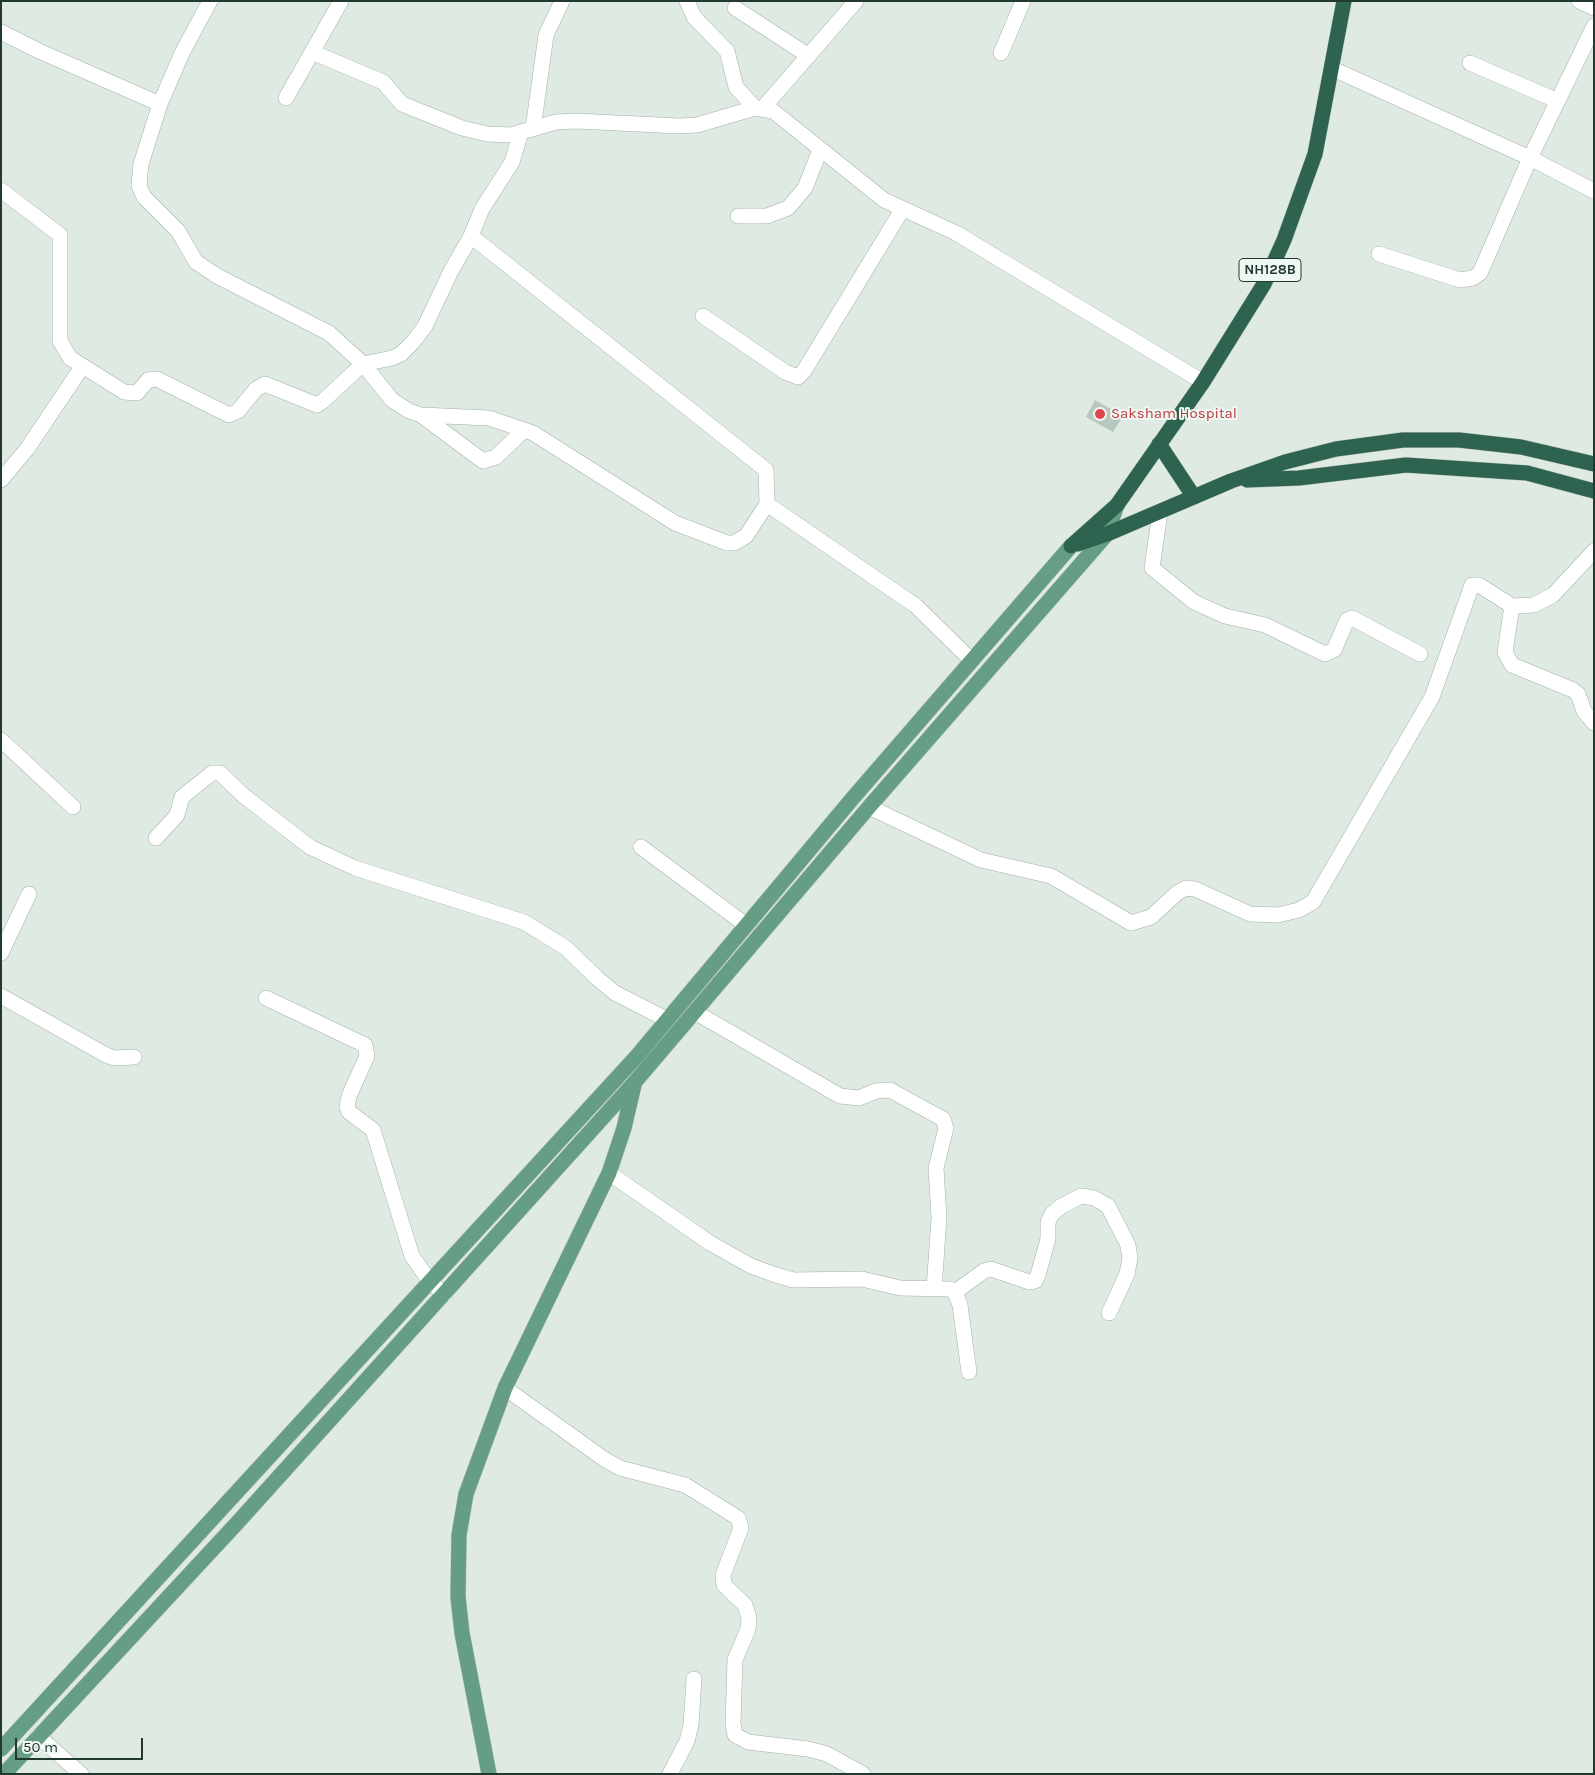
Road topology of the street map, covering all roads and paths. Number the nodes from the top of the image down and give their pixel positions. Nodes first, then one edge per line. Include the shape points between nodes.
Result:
1 (210, 1) edge
2 (341, 1) edge
3 (562, 1) edge
4 (687, 1) edge
5 (856, 1) edge
6 (1023, 1) edge
7 (1344, 1) edge
8 (1579, 1) edge
9 (735, 8) dead end
10 (1594, 8) edge
11 (1594, 26) edge
12 (1, 32) edge
13 (312, 52) junction
14 (1001, 53) dead end
15 (808, 56) junction
16 (1470, 63) dead end
17 (1333, 69) junction
18 (286, 98) dead end
19 (1558, 101) junction
20 (160, 104) junction
21 (759, 108) junction
22 (527, 130) junction
23 (820, 150) junction
24 (1530, 158) junction
25 (1, 190) edge
26 (1594, 191) edge
27 (902, 210) junction
28 (738, 216) dead end
29 (471, 236) junction
30 (1379, 254) dead end
31 (703, 316) dead end
32 (363, 364) junction
33 (82, 367) junction
34 (1203, 382) junction
35 (421, 415) junction
36 (524, 430) junction
37 (1159, 444) junction
38 (1594, 464) edge
39 (1, 480) edge
40 (1231, 481) junction
41 (1594, 492) edge
42 (1194, 497) junction
43 (767, 504) junction
44 (1117, 505) junction
45 (1160, 512) junction
46 (1107, 534) junction
47 (1071, 546) junction
48 (1594, 551) edge
49 (1512, 606) junction
50 (1420, 654) dead end
51 (971, 660) junction
52 (1594, 723) edge
53 (1, 740) edge
54 (73, 806) dead end
55 (869, 807) junction
56 (156, 838) dead end
57 (641, 847) dead end
58 (29, 894) dead end
59 (746, 925) junction
60 (1, 953) edge
61 (1, 996) edge
62 (266, 998) dead end
63 (696, 1012) junction
64 (666, 1019) junction
65 (637, 1056) junction
66 (134, 1058) dead end
67 (634, 1083) junction
68 (609, 1173) junction
69 (430, 1282) junction
70 (934, 1288) junction
71 (956, 1292) junction
72 (446, 1294) junction
73 (1109, 1313) dead end
74 (969, 1372) dead end
75 (505, 1388) junction
76 (694, 1679) dead end
77 (38, 1736) junction
78 (1, 1749) edge
79 (4, 1774) edge
80 (80, 1774) edge
81 (489, 1774) edge
82 (670, 1774) edge
83 (863, 1774) edge

1 - 20 street
2 - 13 street
3 - 22 street via 546,35
4 - 21 street via 694,18 727,51 736,87
5 - 15 street
6 - 14 street
7 - 17 highway, NH128B
8 - 10 street
9 - 15 street
11 - 19 street
12 - 20 street
13 - 18 street
13 - 22 street via 383,82 402,104 462,128 499,135
15 - 21 street
16 - 19 street
17 - 24 street
17 - 34 highway, NH128B via 1315,154 1284,240 1264,284
19 - 24 street
20 - 32 street via 141,164 139,186 144,197 178,232 196,262 329,333
21 - 22 street via 697,125 576,121 556,122
21 - 23 street via 780,116
22 - 29 street via 512,162 482,209
23 - 27 street via 884,200
23 - 28 street via 805,188 788,208 767,216
24 - 26 street
24 - 30 street via 1484,268 1473,278 1460,280
25 - 33 street via 60,236 60,341 70,358
27 - 31 street via 798,376 785,372
27 - 34 street via 956,233
29 - 32 street via 425,326 413,342 392,358
29 - 43 street via 766,470
32 - 33 street via 317,405 265,384 256,389 238,411 229,414 157,379 148,380 142,390 130,394
32 - 35 street via 381,389 400,406
33 - 39 street via 27,449
34 - 37 highway, NH128B
35 - 36 street via 475,416
35 - 36 street via 483,461 496,457
36 - 43 street via 676,523 720,541 734,543 746,536
37 - 42 highway
37 - 44 highway, NH128B
38 - 40 highway via 1521,447 1459,440 1403,440 1336,449
40 - 41 highway via 1299,478 1414,465 1527,473
40 - 42 highway
42 - 45 highway
43 - 51 street via 916,606
44 - 46 main road
44 - 47 highway
45 - 46 highway
45 - 50 street via 1152,568 1194,602 1225,616 1266,625 1325,654 1334,650 1347,620 1352,618
46 - 47 highway
46 - 55 main road
47 - 51 main road
48 - 49 street via 1553,595 1534,605
49 - 52 street via 1506,652 1512,665 1567,686 1578,694 1584,711
49 - 55 street via 1479,585 1472,585 1432,697 1313,902 1299,910 1278,915 1250,914 1196,889 1186,888 1177,892 1151,917 1131,923 1051,876 981,860
51 - 59 main road
53 - 54 street
55 - 63 main road
56 - 64 street via 177,815 182,797 212,773 220,773 310,847 356,868 524,922 566,948 616,993
57 - 59 street
58 - 60 street
59 - 64 main road
61 - 66 street via 106,1055
62 - 69 street via 366,1045 367,1056 348,1096 347,1107 373,1130 407,1244
63 - 67 main road
63 - 70 street via 840,1096 859,1098 876,1091 890,1090 943,1119 946,1128 936,1168 938,1218
64 - 65 main road
65 - 67 main road
65 - 69 main road
67 - 68 main road
67 - 72 main road
68 - 70 street via 710,1242 751,1266 773,1274 793,1280 862,1279 900,1288
68 - 75 main road
69 - 72 street
69 - 78 main road
70 - 71 street
71 - 73 street via 991,1269 1028,1282 1035,1281 1052,1214 1081,1196 1094,1198 1108,1206 1128,1245 1127,1274
71 - 74 street
72 - 77 main road
75 - 81 main road via 466,1494 456,1564 462,1633
75 - 83 street via 620,1468 685,1485 738,1518 741,1528 723,1575 724,1585 746,1605 749,1618 748,1629 735,1660 733,1724 736,1735 748,1742 827,1754
76 - 82 street via 687,1741
77 - 79 main road
77 - 80 street

